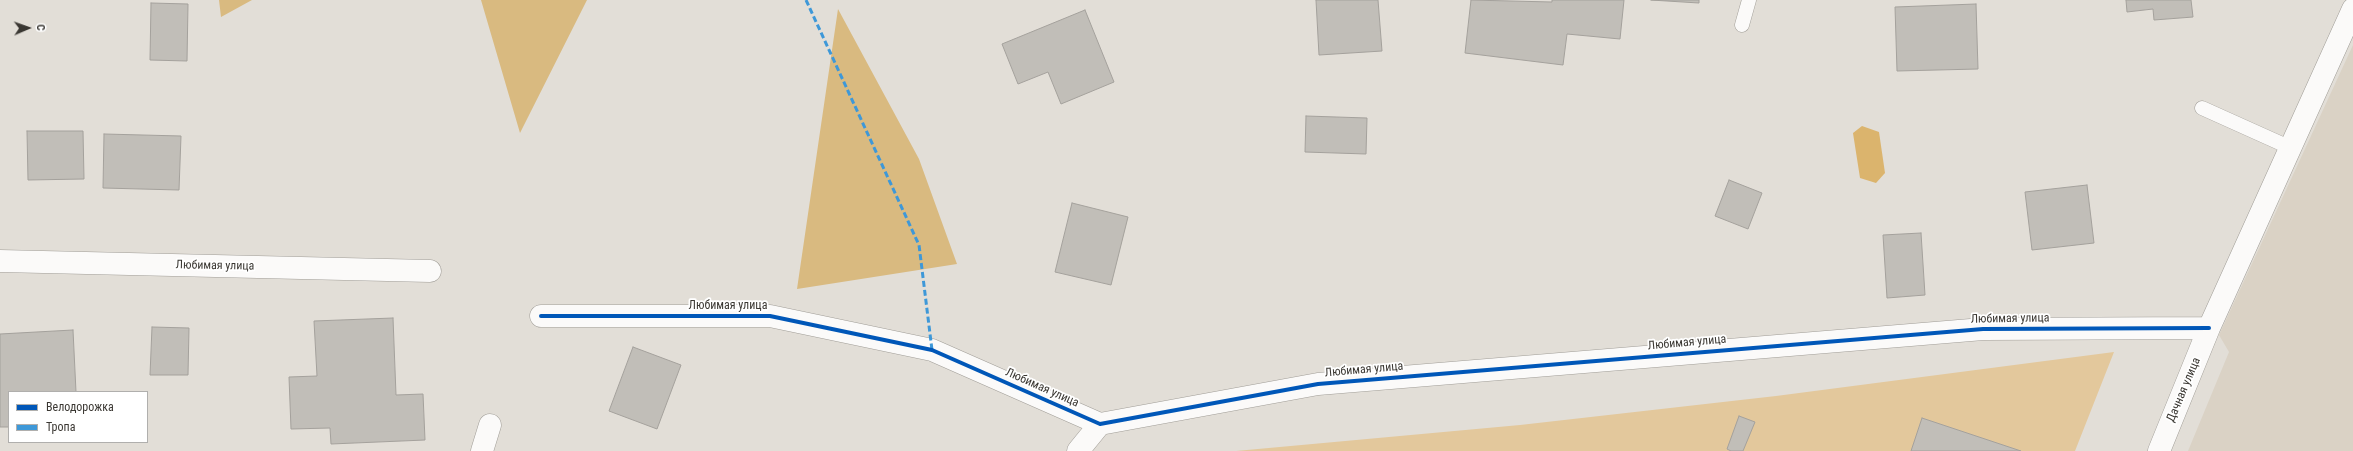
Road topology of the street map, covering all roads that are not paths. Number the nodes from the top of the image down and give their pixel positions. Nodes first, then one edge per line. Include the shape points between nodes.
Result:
1 (1749, 0) edge
2 (2353, 9) edge
3 (1742, 25) dead end
4 (2202, 108) dead end
5 (2291, 148) junction
6 (0, 261) edge
7 (430, 271) dead end
8 (540, 316) dead end
9 (2210, 328) junction
10 (1100, 424) junction
11 (490, 426) dead end
12 (482, 451) edge
13 (1078, 451) edge
14 (2159, 451) edge

1 - 3 lane
2 - 5 street, Дачная улица
4 - 5 lane
5 - 9 street, Дачная улица
6 - 7 street, Любимая улица
8 - 10 street, Любимая улица via 770,316 932,350
9 - 10 street, Любимая улица via 1983,329 1334,382
9 - 14 street, Дачная улица
10 - 13 street
11 - 12 street

